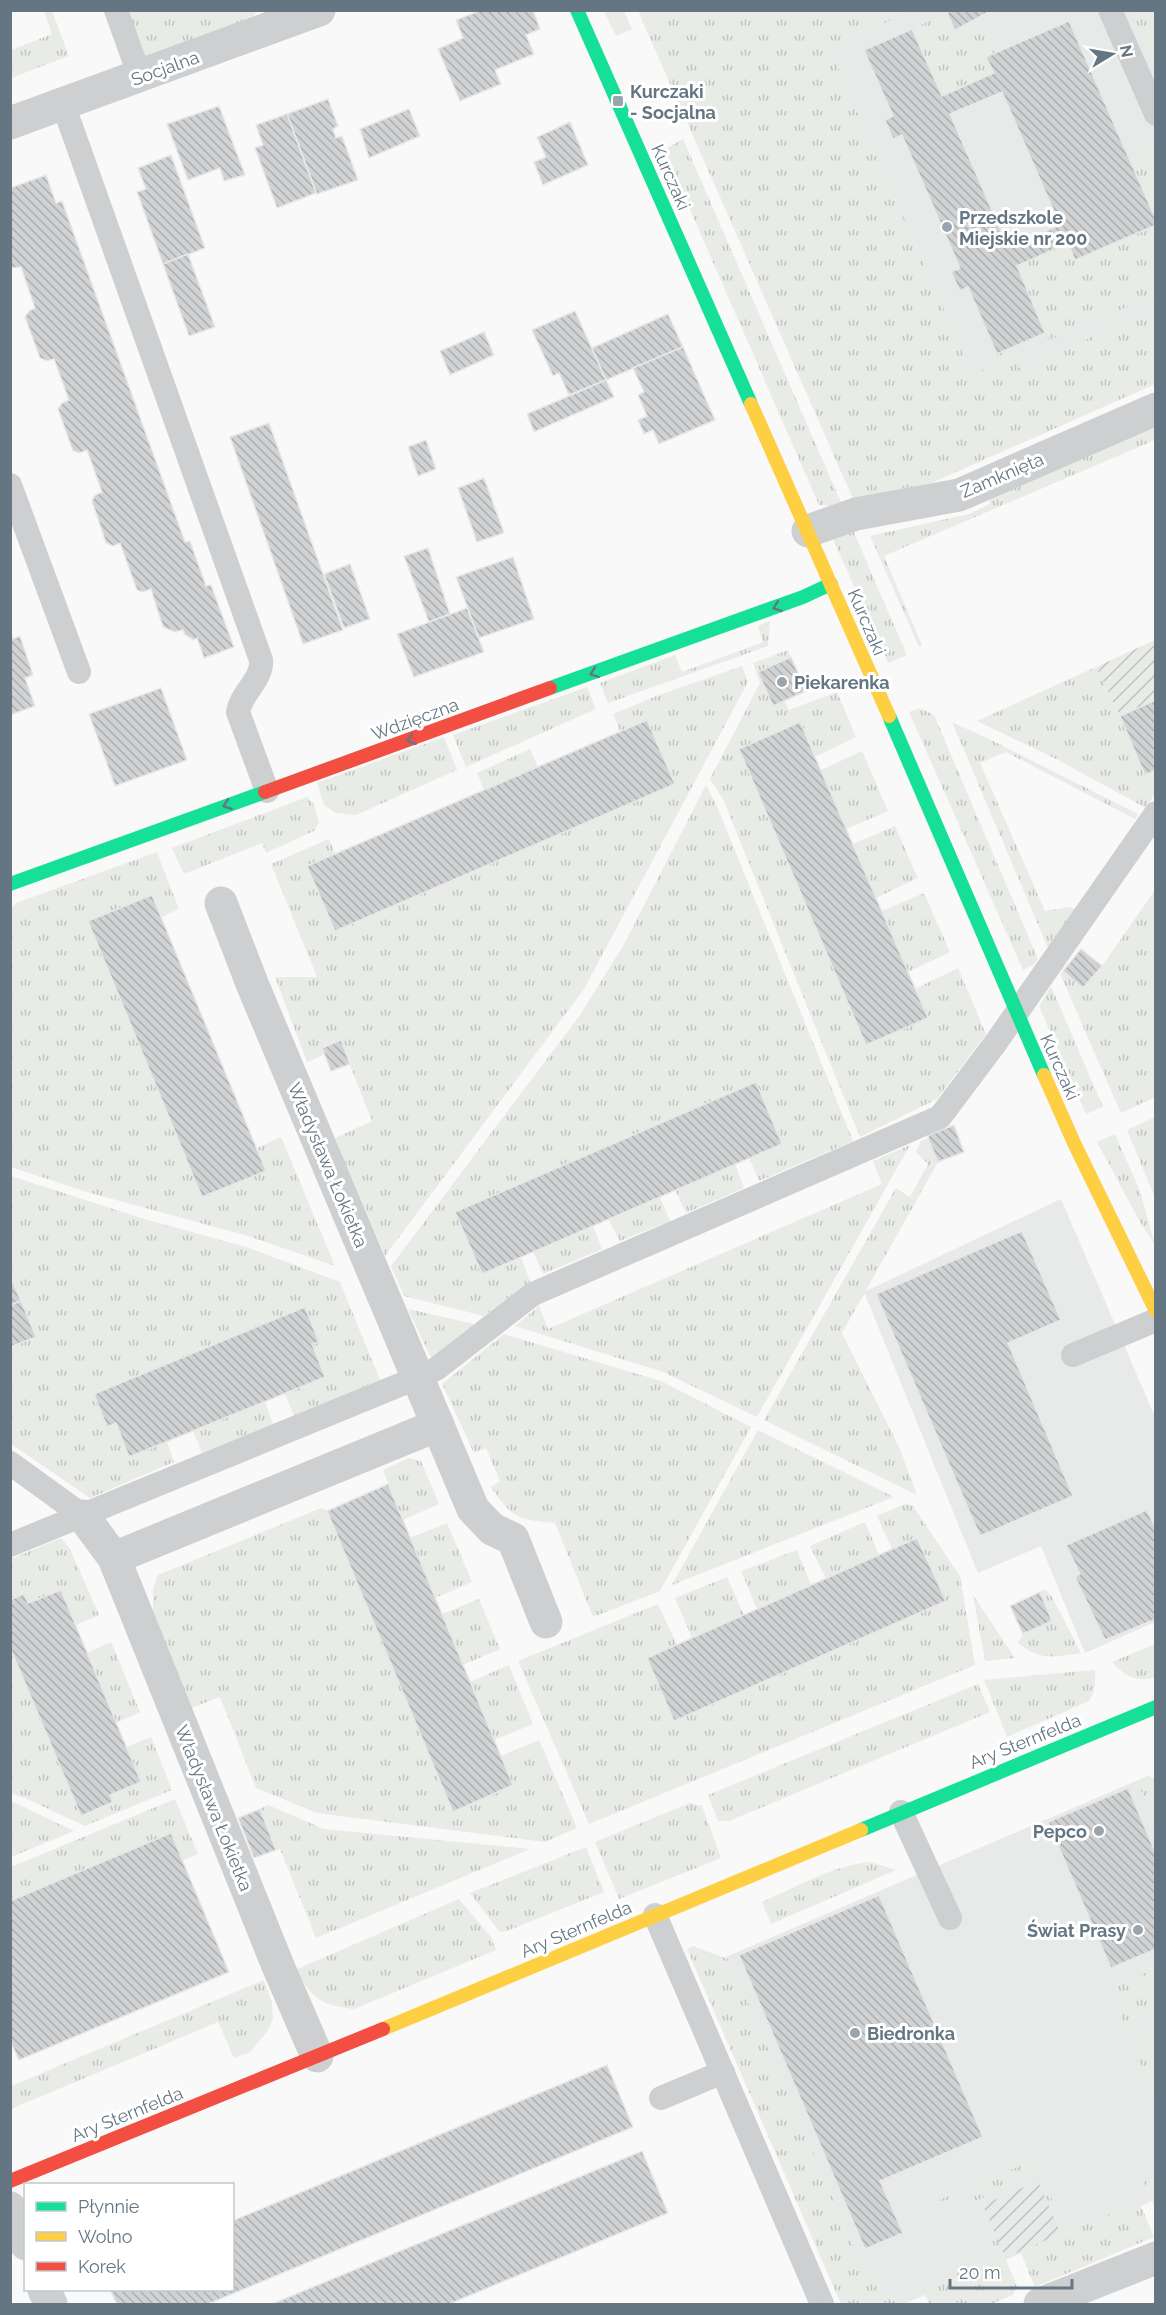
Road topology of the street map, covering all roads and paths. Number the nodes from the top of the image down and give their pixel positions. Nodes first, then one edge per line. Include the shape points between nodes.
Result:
1 (116, 10) edge
2 (319, 10) edge
3 (577, 10) edge
4 (1110, 10) edge
5 (140, 76) junction
6 (63, 104) junction
7 (1155, 114) edge
8 (10, 123) edge
9 (1155, 410) edge
10 (10, 485) edge
11 (808, 531) junction
12 (831, 584) junction
13 (79, 672) dead end
14 (267, 791) junction
15 (1155, 813) edge
16 (10, 884) edge
17 (221, 903) dead end
18 (1016, 1011) junction
19 (1155, 1311) edge
20 (1155, 1320) edge
21 (1073, 1355) dead end
22 (419, 1377) junction
23 (438, 1425) junction
24 (10, 1463) edge
25 (83, 1516) junction
26 (10, 1545) edge
27 (114, 1558) junction
28 (546, 1622) dead end
29 (1155, 1707) edge
30 (902, 1812) junction
31 (655, 1915) junction
32 (950, 1918) dead end
33 (316, 2056) junction
34 (723, 2072) junction
35 (661, 2098) dead end
36 (10, 2181) edge
37 (10, 2208) edge
38 (24, 2240) edge
39 (1155, 2258) edge
40 (822, 2304) edge
41 (1040, 2304) edge

1 - 5 lane
2 - 5 street, Socjalna
3 - 11 street, Kurczaki
4 - 7 lane
5 - 6 street, Socjalna
6 - 8 street, Socjalna
6 - 14 lane via 261,660 262,669 239,704 238,712
9 - 11 street, Zamknięta via 959,495 856,514
10 - 13 lane
11 - 12 street, Kurczaki
12 -> 14 street, Wdzięczna
12 - 18 street, Kurczaki
14 -> 16 street, Wdzięczna
15 - 18 lane
17 - 22 street, Władysława Łokietka
18 - 19 street, Kurczaki
18 - 22 lane via 940,1117 533,1294 436,1369
20 - 21 lane
22 - 23 street, Władysława Łokietka
22 - 25 lane
23 - 27 street
23 - 28 street, Władysława Łokietka via 473,1509 492,1529 513,1539
24 - 25 lane
25 - 26 lane
25 - 27 street, Władysława Łokietka
27 - 33 street, Władysława Łokietka
29 - 30 street, Ary Sternfelda
30 - 31 street, Ary Sternfelda
30 - 32 lane
31 - 33 street, Ary Sternfelda
31 - 34 lane
33 - 36 street, Ary Sternfelda
34 - 35 lane
34 - 40 lane
37 - 38 street
39 - 41 street

